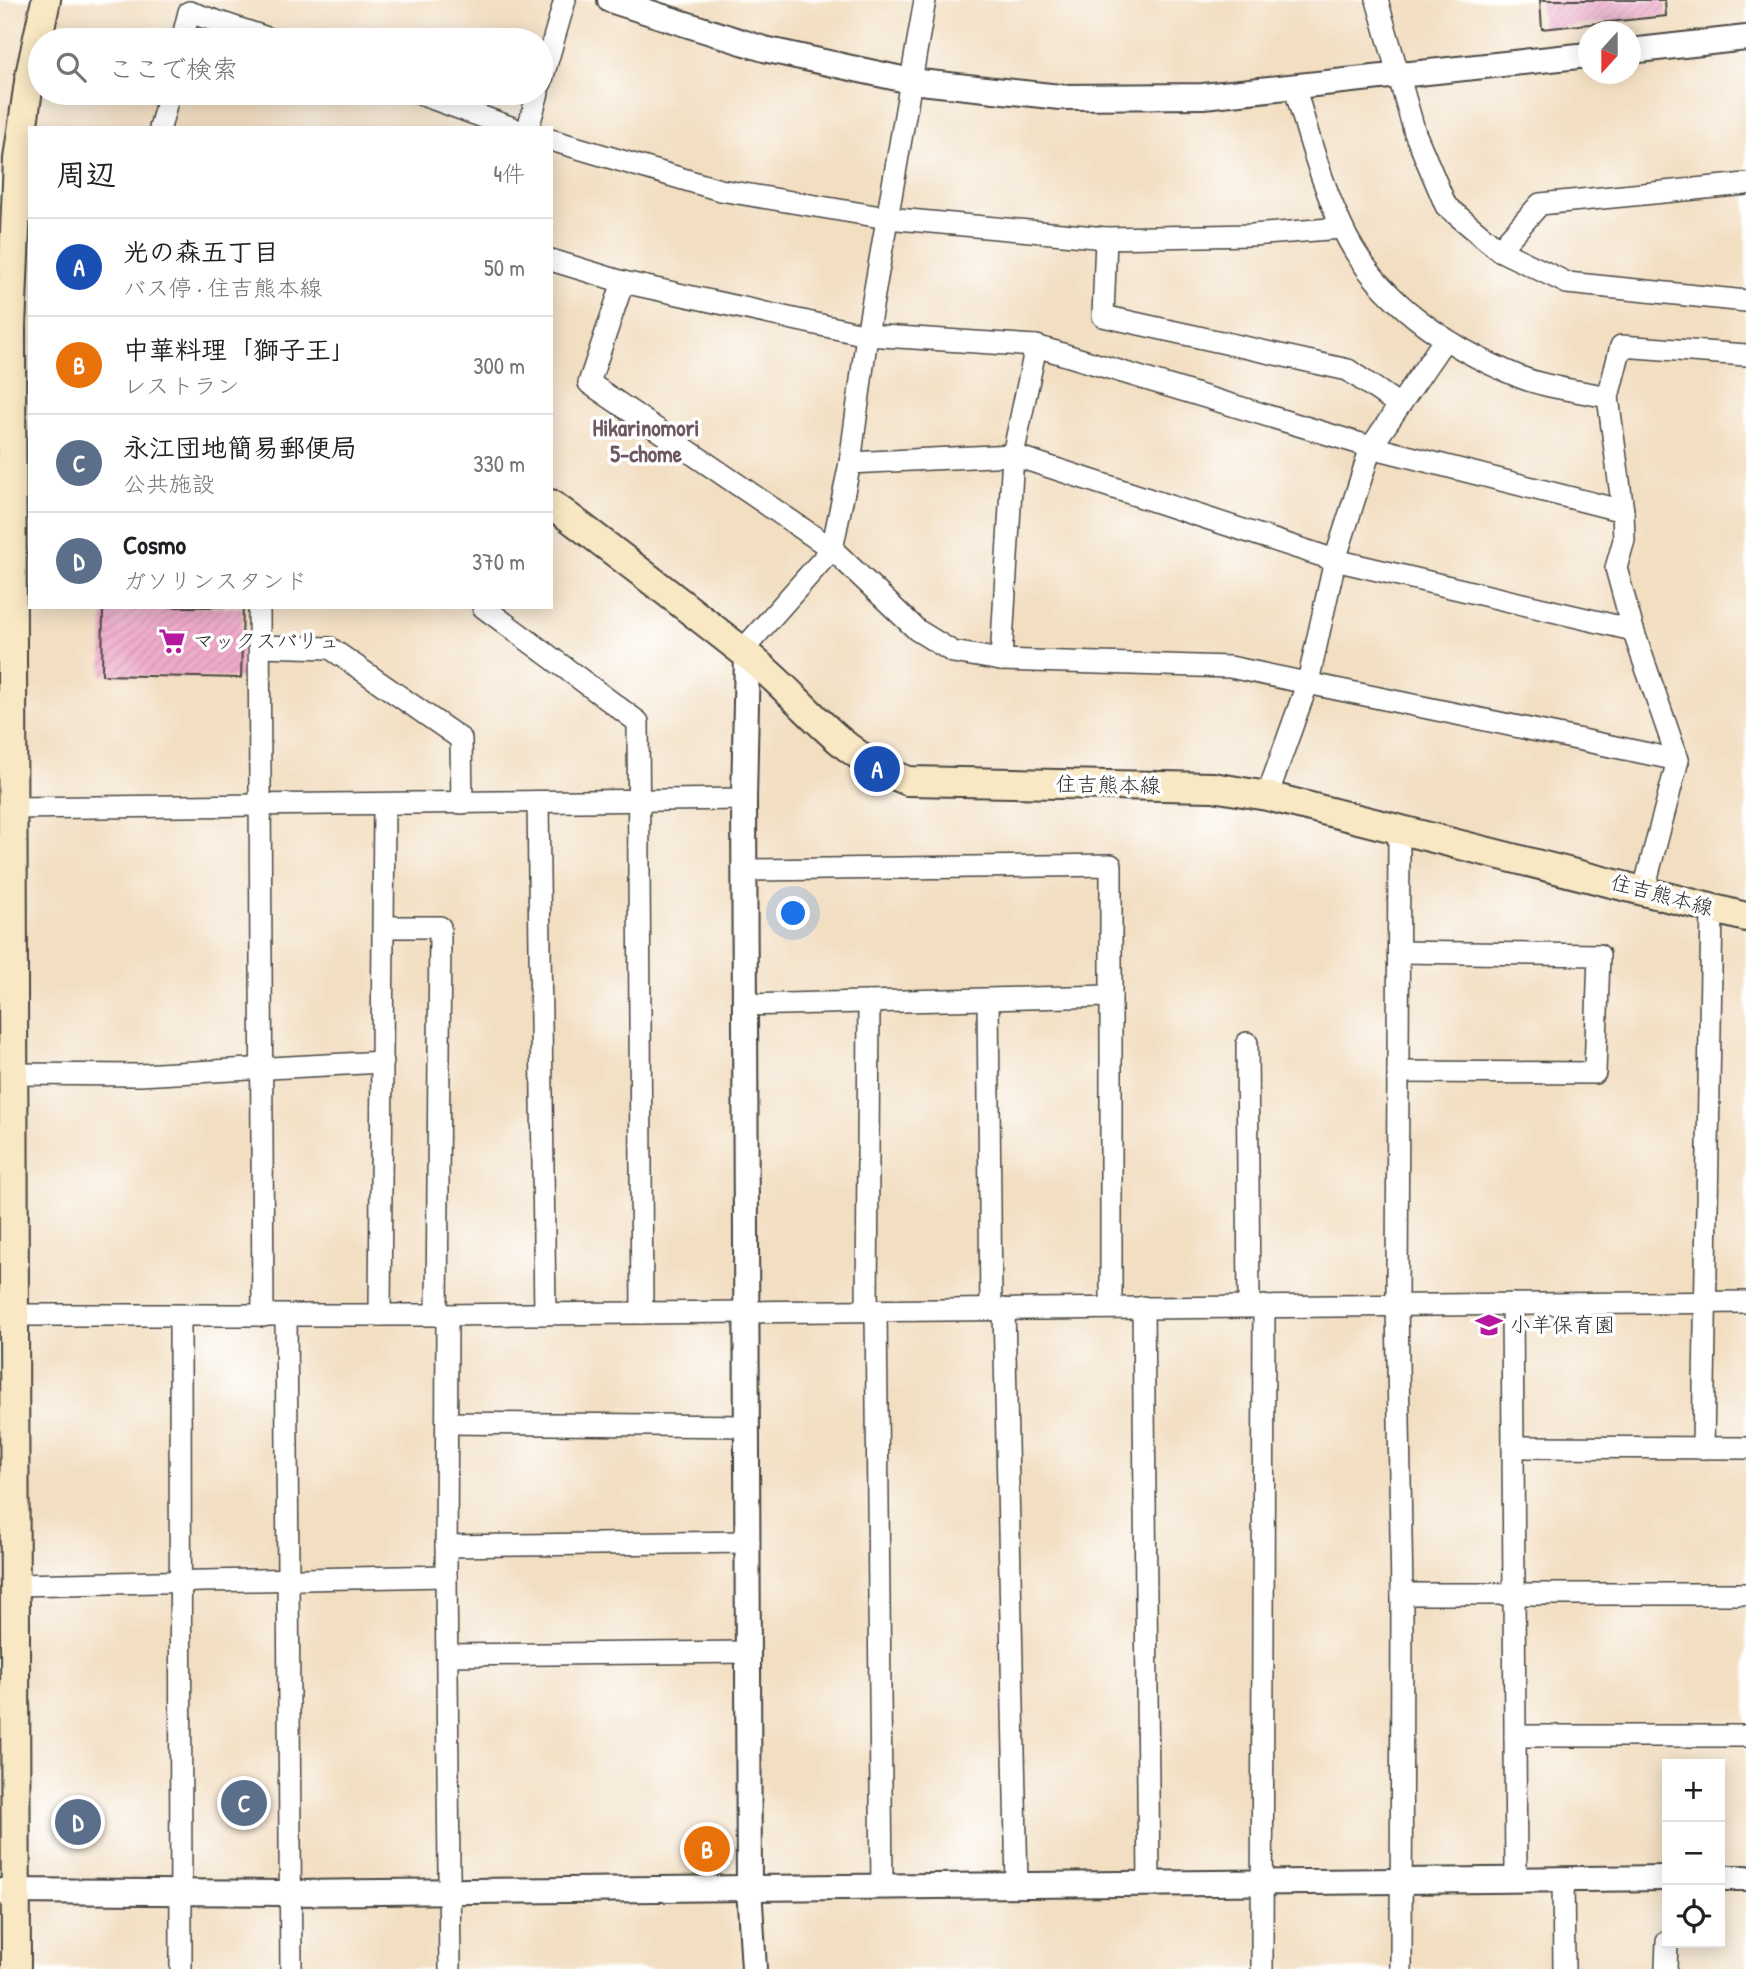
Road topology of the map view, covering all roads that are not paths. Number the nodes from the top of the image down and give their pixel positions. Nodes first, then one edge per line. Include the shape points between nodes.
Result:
1 (46, 0) edge
2 (565, 0) edge
3 (610, 0) edge
4 (925, 0) edge
5 (1377, 0) edge
6 (40, 28) edge
7 (185, 28) edge
8 (237, 28) edge
9 (1746, 38) edge
10 (553, 42) edge
11 (1641, 50) edge
12 (1578, 56) edge
13 (1400, 76) junction
14 (911, 81) junction
15 (1295, 88) junction
16 (28, 89) edge
17 (166, 105) edge
18 (450, 105) edge
19 (534, 105) edge
20 (161, 126) edge
21 (508, 126) edge
22 (528, 126) edge
23 (553, 141) edge
24 (1746, 184) edge
25 (887, 218) junction
26 (1342, 228) junction
27 (1106, 238) junction
28 (1499, 250) junction
29 (553, 261) edge
30 (623, 282) junction
31 (1746, 301) edge
32 (13, 329) edge
33 (867, 335) junction
34 (1445, 339) junction
35 (1035, 346) junction
36 (1746, 355) edge
37 (1608, 397) junction
38 (1399, 405) junction
39 (1371, 447) junction
40 (1013, 455) junction
41 (850, 464) junction
42 (553, 506) edge
43 (1623, 511) junction
44 (832, 549) junction
45 (1335, 560) junction
46 (259, 609) edge
47 (486, 609) edge
48 (1633, 630) junction
49 (259, 646) junction
50 (745, 653) junction
51 (1001, 660) junction
52 (1308, 682) junction
53 (1678, 760) junction
54 (8, 792) edge
55 (1267, 796) junction
56 (744, 799) junction
57 (639, 801) junction
58 (538, 802) junction
59 (462, 803) junction
60 (384, 804) junction
61 (259, 806) junction
62 (1399, 830) junction
63 (746, 870) junction
64 (1644, 889) junction
65 (1713, 908) junction
66 (1746, 917) edge
67 (384, 927) junction
68 (1399, 952) junction
69 (1111, 996) junction
70 (988, 999) junction
71 (869, 1002) junction
72 (746, 1005) junction
73 (1247, 1043) dead end
74 (383, 1062) junction
75 (262, 1070) junction
76 (1398, 1072) junction
77 (13, 1074) junction
78 (1706, 1303) junction
79 (1746, 1303) edge
80 (1397, 1304) junction
81 (1512, 1304) junction
82 (1256, 1306) junction
83 (1111, 1307) junction
84 (1143, 1307) junction
85 (998, 1309) junction
86 (872, 1310) junction
87 (748, 1311) junction
88 (642, 1312) junction
89 (545, 1314) junction
90 (7, 1315) edge
91 (380, 1315) junction
92 (442, 1315) junction
93 (180, 1316) junction
94 (264, 1316) junction
95 (286, 1316) junction
96 (447, 1423) junction
97 (748, 1426) junction
98 (1513, 1447) junction
99 (1703, 1448) junction
100 (1746, 1448) edge
101 (749, 1542) junction
102 (446, 1546) junction
103 (446, 1576) junction
104 (290, 1578) junction
105 (179, 1580) junction
106 (16, 1585) junction
107 (1402, 1594) junction
108 (1514, 1594) junction
109 (1746, 1594) edge
110 (749, 1652) junction
111 (447, 1655) junction
112 (1515, 1736) junction
113 (1746, 1736) edge
114 (1516, 1878) junction
115 (1563, 1878) junction
116 (1662, 1878) edge
117 (1725, 1878) edge
118 (1746, 1878) edge
119 (1402, 1880) junction
120 (1262, 1881) junction
121 (1149, 1884) junction
122 (1017, 1885) junction
123 (882, 1886) junction
124 (749, 1887) junction
125 (8, 1891) edge
126 (450, 1891) junction
127 (181, 1893) junction
128 (290, 1894) junction
129 (1667, 1948) edge
130 (16, 1969) edge
131 (181, 1969) edge
132 (291, 1969) edge
133 (450, 1969) edge
134 (754, 1969) edge
135 (1262, 1969) edge
136 (1401, 1969) edge
137 (1564, 1969) edge
138 (1666, 1969) edge

1 - 6 main road
2 - 10 street
3 - 14 street via 764,49
4 - 14 street
5 - 13 street
7 - 8 street via 189,12
9 - 11 street
12 - 13 street
13 - 15 street
13 - 28 street via 1415,133 1447,206
14 - 15 street via 1060,97 1203,96
14 - 25 street
15 - 26 street via 1317,166
16 - 32 main road via 18,159
17 - 20 street
18 - 21 street
19 - 22 street
23 - 25 street via 720,190
24 - 28 street via 1540,204
25 - 27 street
25 - 33 street
26 - 27 street
26 - 34 street via 1368,268 1404,309
27 - 38 street via 1103,316 1348,370
28 - 31 street via 1567,283
29 - 30 street
30 - 33 street
30 - 44 street via 589,383
32 - 54 main road
33 - 35 street
33 - 41 street
34 - 37 street via 1521,377
34 - 38 street
35 - 39 street
35 - 40 street
36 - 37 street via 1621,346
37 - 43 street
38 - 39 street
39 - 43 street
39 - 45 street
40 - 41 street
40 - 45 street
40 - 51 street
41 - 44 street
42 - 50 main road, 住吉熊本線
43 - 48 street via 1623,540 1616,568
44 - 50 street
44 - 51 street via 917,629 953,652
45 - 48 street
45 - 52 street
46 - 49 street
47 - 57 street via 638,722
48 - 53 street
49 - 59 street via 330,648 461,739
49 - 61 street
50 - 55 main road, 住吉熊本線 via 839,742 877,769 908,781 1213,787
50 - 56 street
51 - 52 street via 1230,667
52 - 53 street
52 - 55 street
53 - 64 street
54 - 61 street
54 - 77 main road
55 - 62 main road, 住吉熊本線
56 - 57 street
56 - 63 street
57 - 58 street
57 - 88 street
58 - 59 street
58 - 89 street
59 - 60 street
60 - 61 street
60 - 67 street
61 - 75 street
62 - 64 main road, 住吉熊本線
62 - 68 street
63 - 69 street via 1111,865
63 - 72 street
64 - 65 main road, 住吉熊本線
65 - 66 main road, 住吉熊本線
65 - 78 street
67 - 74 street
67 - 92 street via 439,928
68 - 76 street
68 - 76 street via 1599,955 1595,1073
69 - 70 street
69 - 83 street
70 - 71 street
70 - 85 street
71 - 72 street
71 - 86 street
72 - 87 street
73 - 82 street
74 - 75 street
74 - 91 street
75 - 77 street via 72,1077
75 - 94 street
76 - 80 street
77 - 90 main road
78 - 79 street
78 - 81 street
78 - 99 street
80 - 81 street
80 - 82 street
80 - 107 street
81 - 98 street
82 - 84 street
82 - 120 street
83 - 84 street
83 - 85 street
84 - 121 street
85 - 86 street
85 - 122 street
86 - 87 street
86 - 123 street
87 - 88 street
87 - 97 street
88 - 89 street
89 - 92 street
90 - 93 street
90 - 106 main road
91 - 92 street
91 - 95 street
92 - 96 street
93 - 94 street
93 - 105 street
94 - 95 street
95 - 104 street
96 - 97 street
96 - 102 street
97 - 101 street
98 - 99 street
98 - 108 street
99 - 100 street
101 - 102 street
101 - 110 street
102 - 103 street
103 - 104 street
103 - 111 street
104 - 105 street
104 - 128 street
105 - 106 street
105 - 127 street
106 - 125 main road
107 - 108 street
107 - 119 street
108 - 109 street
108 - 112 street
110 - 111 street
110 - 124 street
111 - 126 street
112 - 113 street
112 - 114 street
114 - 115 street
114 - 119 street
115 - 116 street
115 - 137 street
117 - 118 street
119 - 120 street
119 - 136 street
120 - 121 street
120 - 135 street
121 - 122 street
122 - 123 street
123 - 124 street
124 - 126 street
124 - 134 street
125 - 127 street
125 - 130 main road
126 - 128 street
126 - 133 street
127 - 128 street
127 - 131 street
128 - 132 street
129 - 138 street

